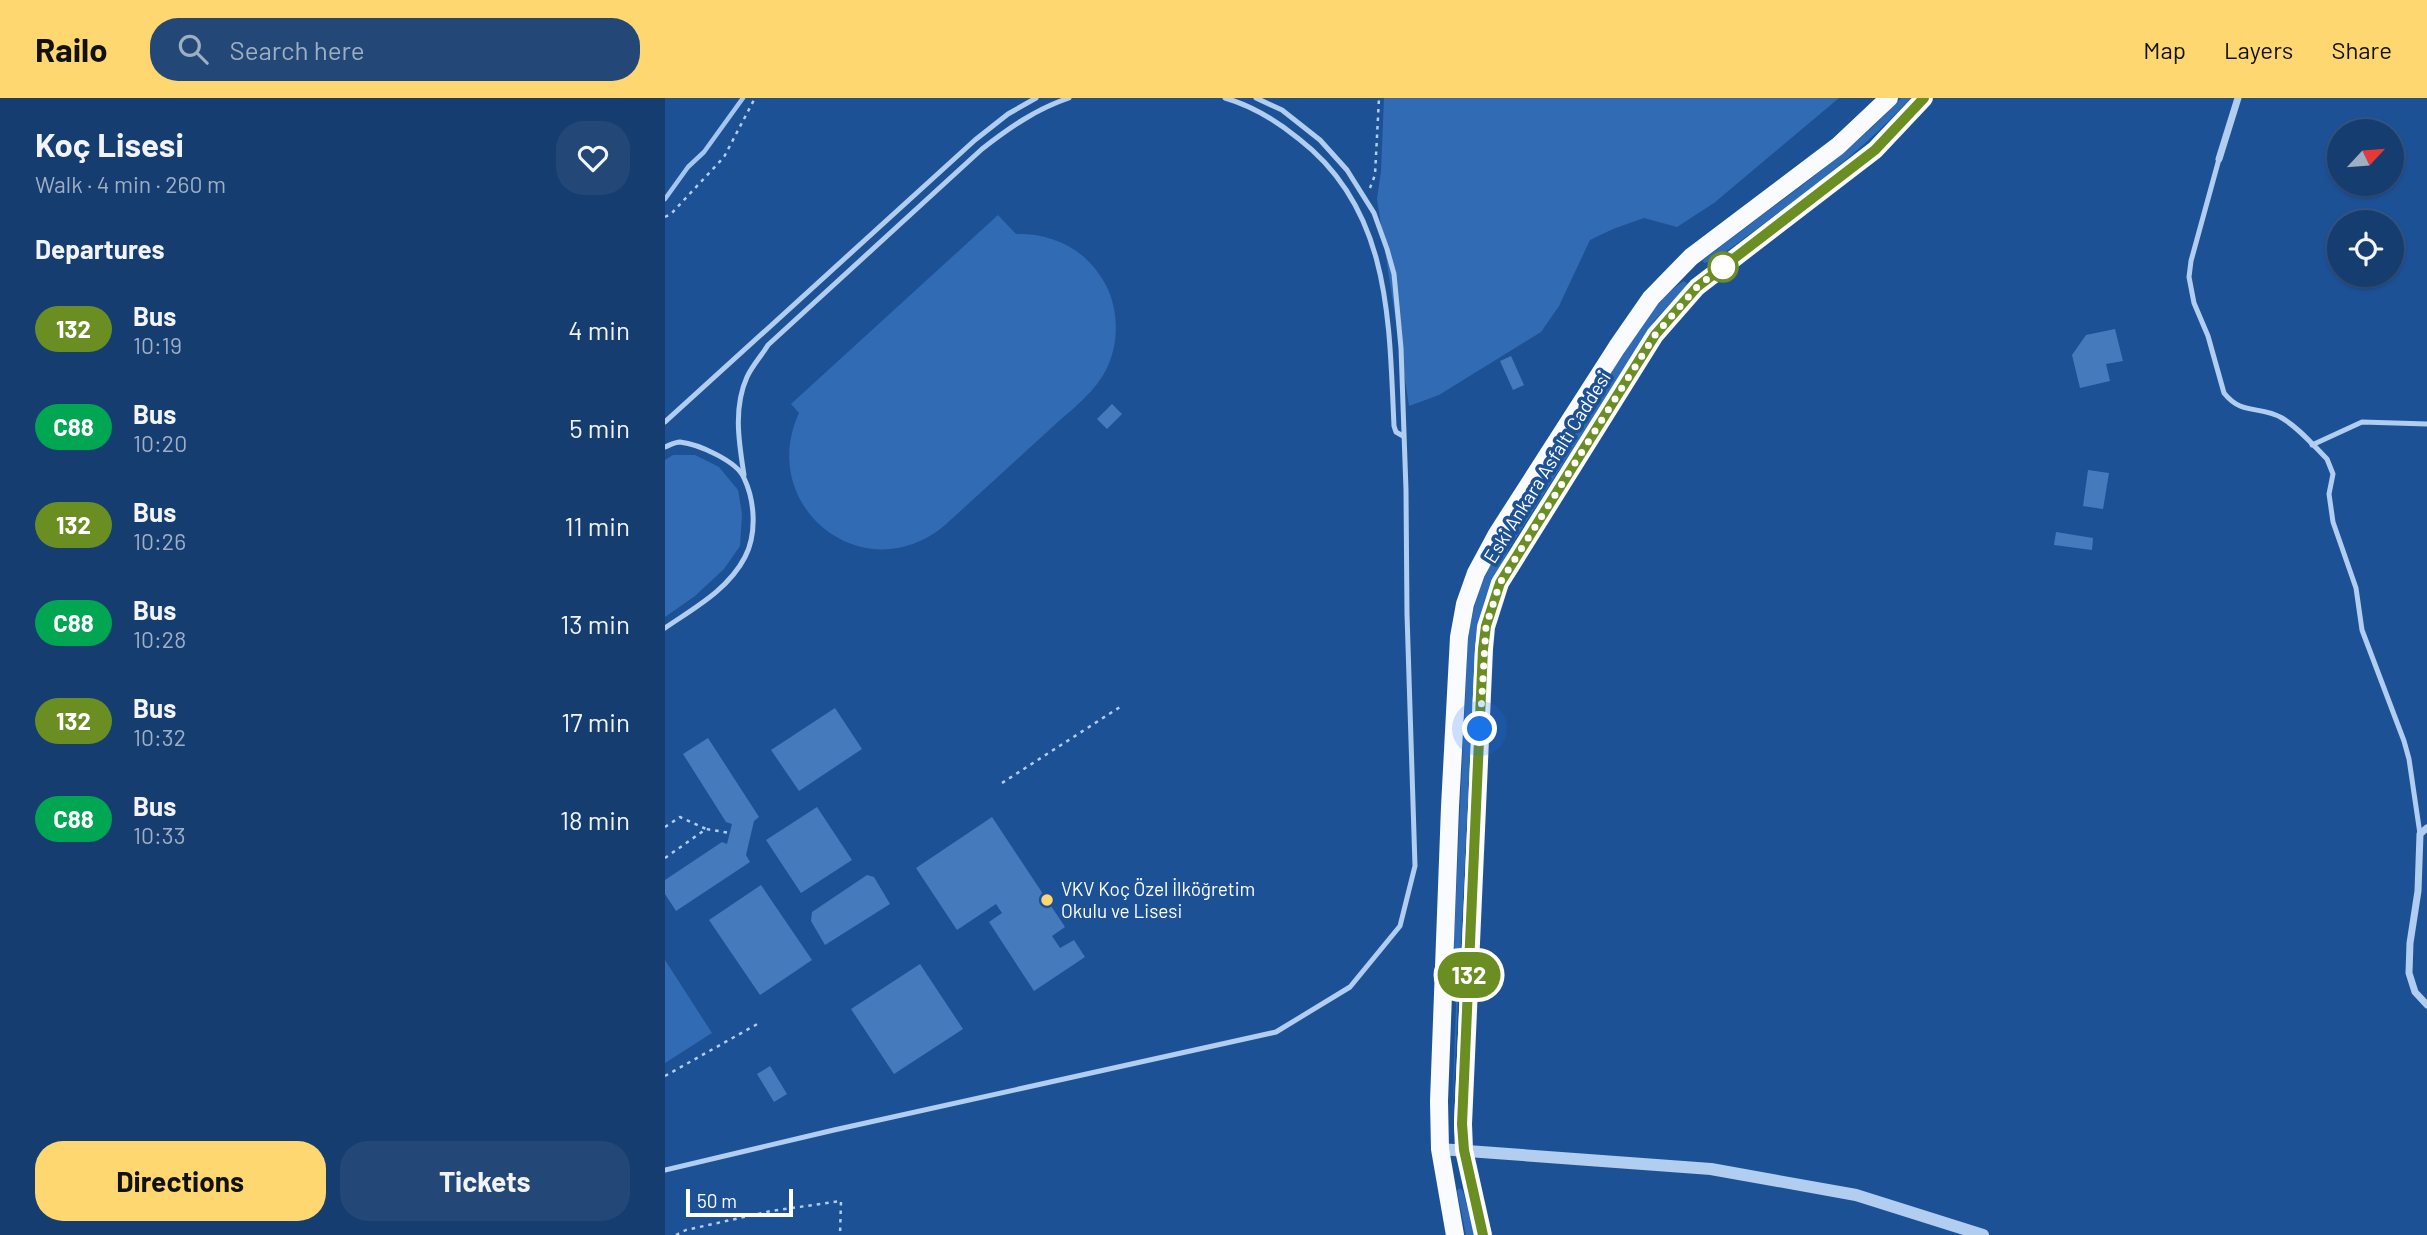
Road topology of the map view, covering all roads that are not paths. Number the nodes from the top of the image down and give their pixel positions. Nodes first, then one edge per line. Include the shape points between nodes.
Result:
1 (1036, 98) edge
2 (1069, 98) edge
3 (1225, 98) edge
4 (1255, 98) edge
5 (1889, 98) edge
6 (1924, 98) edge
7 (2238, 98) edge
8 (2219, 159) joint
9 (665, 422) edge
10 (2427, 424) edge
11 (1403, 436) junction
12 (2312, 445) junction
13 (665, 447) edge
14 (744, 475) junction
15 (665, 628) edge
16 (2427, 828) edge
17 (2420, 834) junction
18 (2427, 1005) edge
19 (1440, 1149) junction
20 (1464, 1150) junction
21 (665, 1170) edge
22 (1455, 1235) edge
23 (1483, 1235) edge
24 (1983, 1235) edge

1 - 9 lane via 975,140
2 - 14 lane via 1014,124 982,149 768,345 747,378 740,408 738,435
3 - 11 lane via 1273,118 1309,146 1358,208 1379,264 1388,309 1394,426
4 - 11 lane via 1282,110 1320,140 1347,170 1374,213 1394,274
5 - 19 main road, Eski Ankara Asfaltı Caddesi via 1838,146 1691,257 1651,298 1476,573 1459,637
6 - 20 main road, Eski Ankara Asfaltı Caddesi via 1875,150 1710,276 1677,309 1636,364 1500,583 1486,626 1482,678
7 - 8 street
8 - 12 lane via 2190,261 2194,303 2224,393 2237,406 2285,419
10 - 12 lane via 2362,422
11 - 21 lane via 1415,866 1400,926 1350,987 1276,1032
12 - 17 lane via 2332,466 2333,522 2356,588 2362,630 2405,741
13 - 14 lane via 678,442 714,451
14 - 15 lane via 752,506 746,556 729,580
16 - 17 street
17 - 18 street via 2409,973 2415,992
19 - 20 street
19 - 22 main road, Eski Ankara Asfaltı Caddesi
20 - 23 main road, Eski Ankara Asfaltı Caddesi
20 - 24 street via 1710,1169 1856,1195

